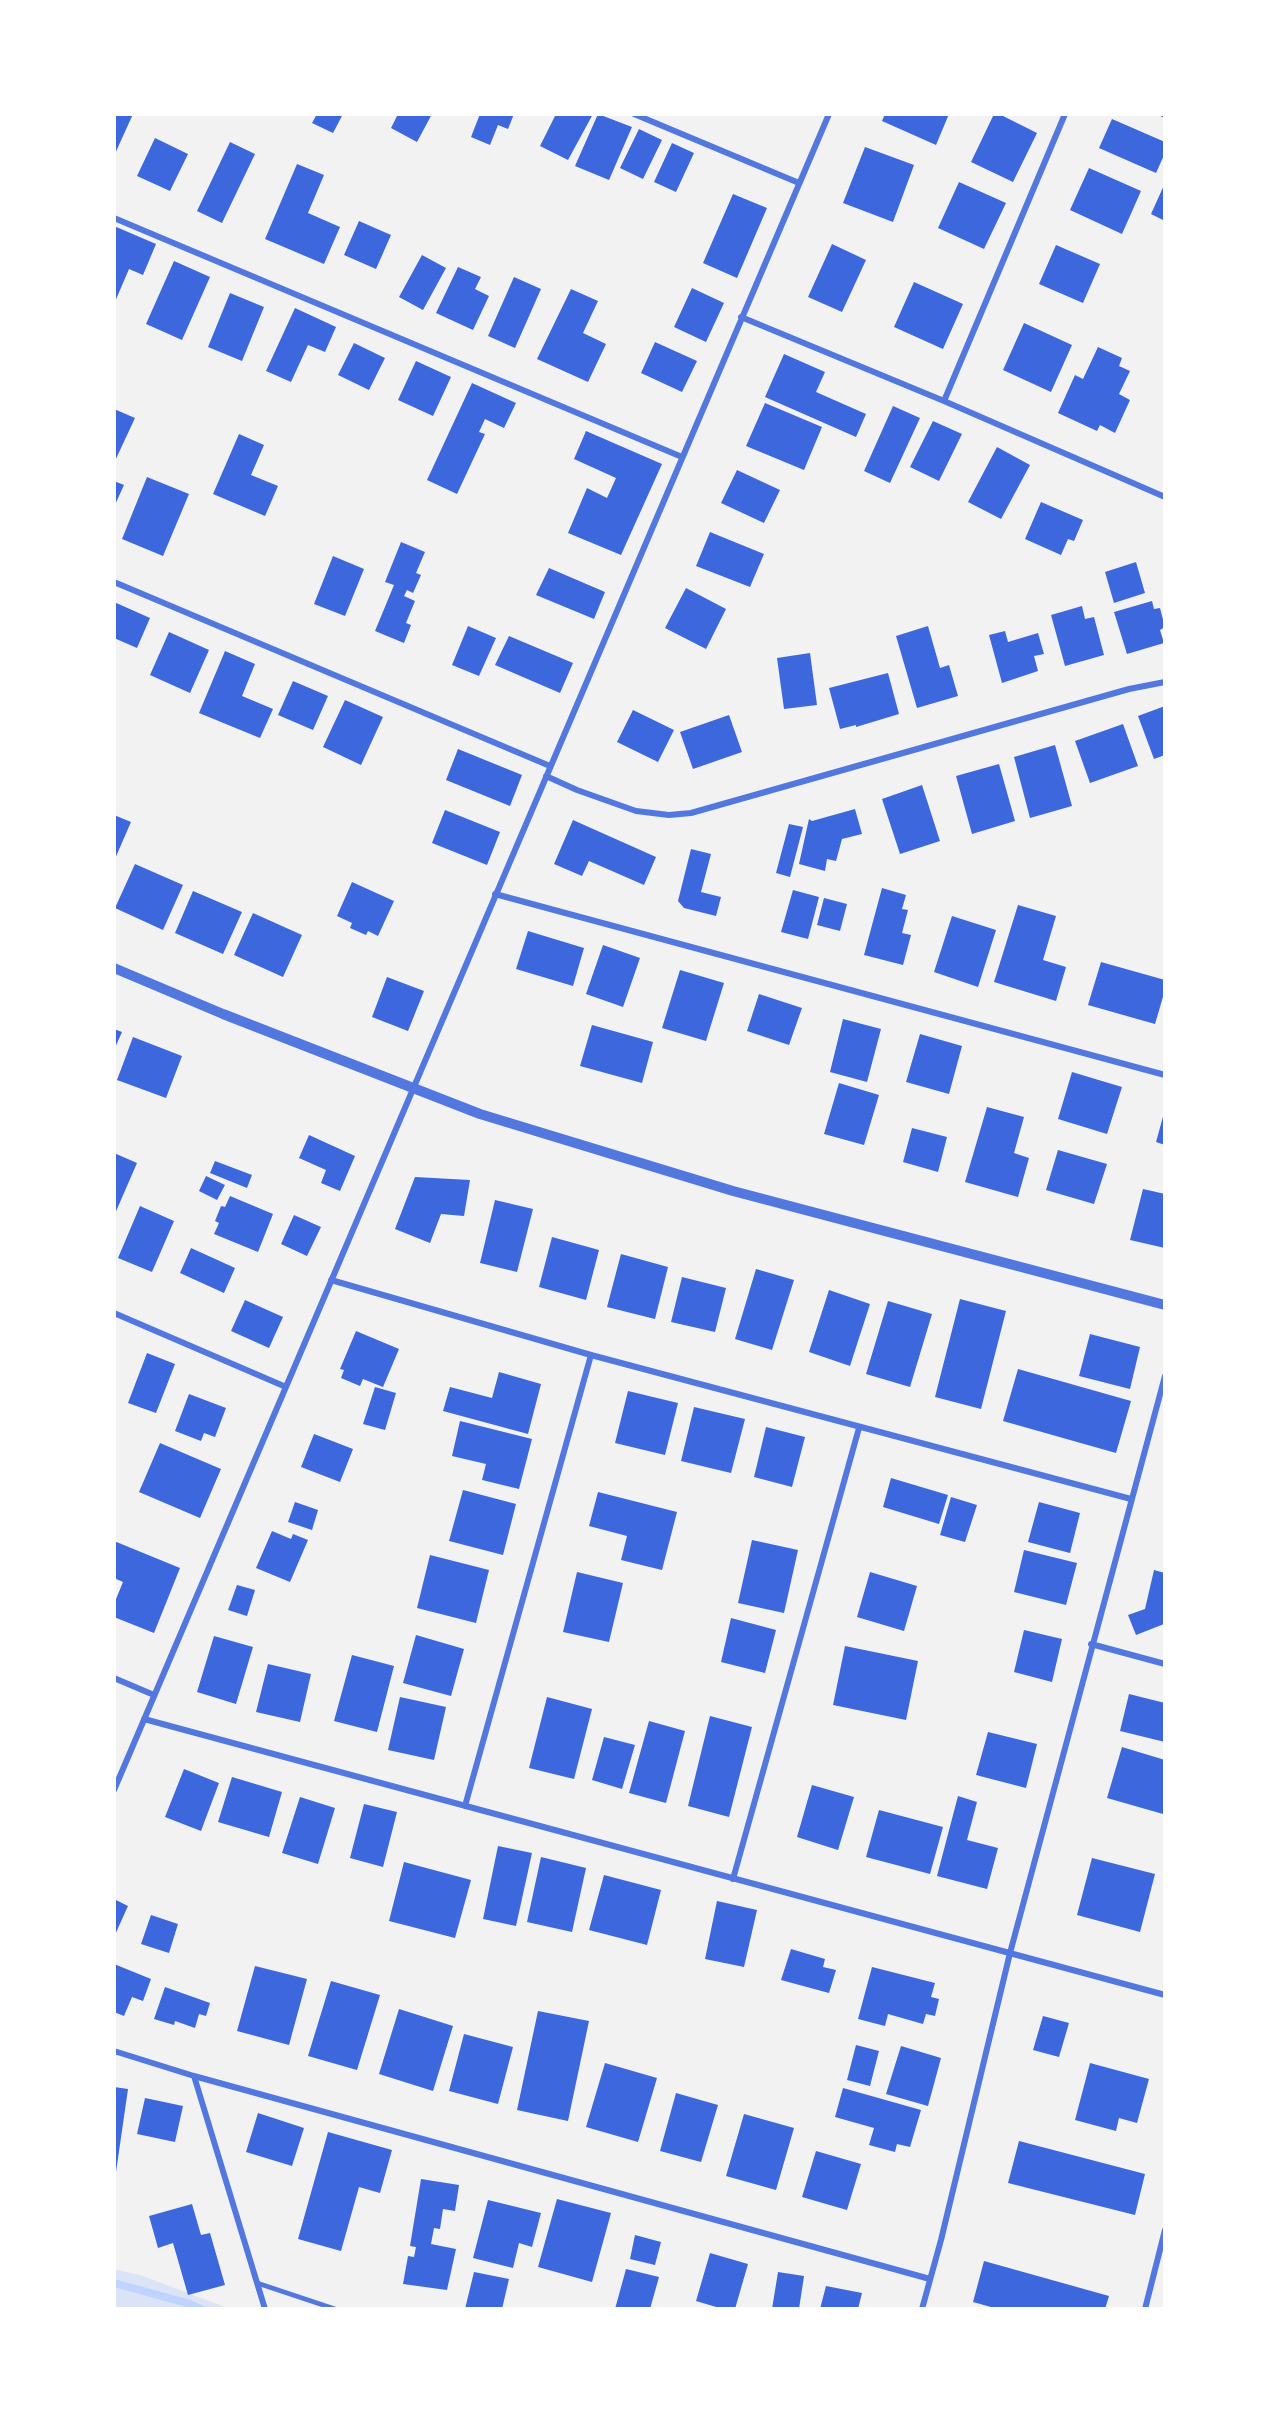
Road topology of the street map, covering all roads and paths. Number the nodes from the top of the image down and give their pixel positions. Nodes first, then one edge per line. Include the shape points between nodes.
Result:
1 (634, 114) edge
2 (829, 114) edge
3 (1065, 114) edge
4 (799, 183) junction
5 (114, 218) edge
6 (741, 317) junction
7 (944, 401) junction
8 (682, 457) junction
9 (1165, 497) edge
10 (114, 582) edge
11 (1165, 682) edge
12 (550, 766) junction
13 (546, 776) junction
14 (495, 894) junction
15 (114, 968) edge
16 (1165, 1075) edge
17 (412, 1088) junction
18 (331, 1280) junction
19 (1165, 1305) edge
20 (114, 1313) edge
21 (591, 1355) junction
22 (1165, 1376) edge
23 (286, 1387) junction
24 (859, 1428) junction
25 (1131, 1499) junction
26 (1092, 1644) junction
27 (1165, 1664) edge
28 (114, 1678) edge
29 (154, 1695) junction
30 (144, 1719) junction
31 (114, 1790) edge
32 (465, 1806) junction
33 (733, 1879) junction
34 (1010, 1953) junction
35 (1165, 1995) edge
36 (114, 2051) edge
37 (194, 2076) junction
38 (1165, 2230) edge
39 (930, 2279) junction
40 (257, 2283) junction
41 (265, 2309) edge
42 (335, 2309) edge
43 (922, 2309) edge
44 (1144, 2309) edge

1 - 4 street
2 - 4 street
3 - 7 street
4 - 6 street
5 - 8 street
6 - 7 street
6 - 8 street
7 - 9 street
8 - 12 street
10 - 12 street
11 - 13 street via 691,813 636,811
12 - 13 street
13 - 14 street
14 - 16 street
14 - 17 street
15 - 17 street
17 - 18 street
17 - 19 street via 480,1114 733,1191
18 - 21 street
18 - 23 street
20 - 23 street
21 - 24 street
21 - 32 street
22 - 25 street
23 - 29 street
24 - 25 street
24 - 33 street
25 - 26 street
26 - 27 street
26 - 34 street
28 - 29 street
29 - 30 street
30 - 31 street
30 - 32 street
32 - 33 street
33 - 34 street
34 - 35 street
34 - 39 street
36 - 37 street
37 - 39 street
37 - 40 street
38 - 44 street
39 - 43 street
40 - 41 street
40 - 42 lane

